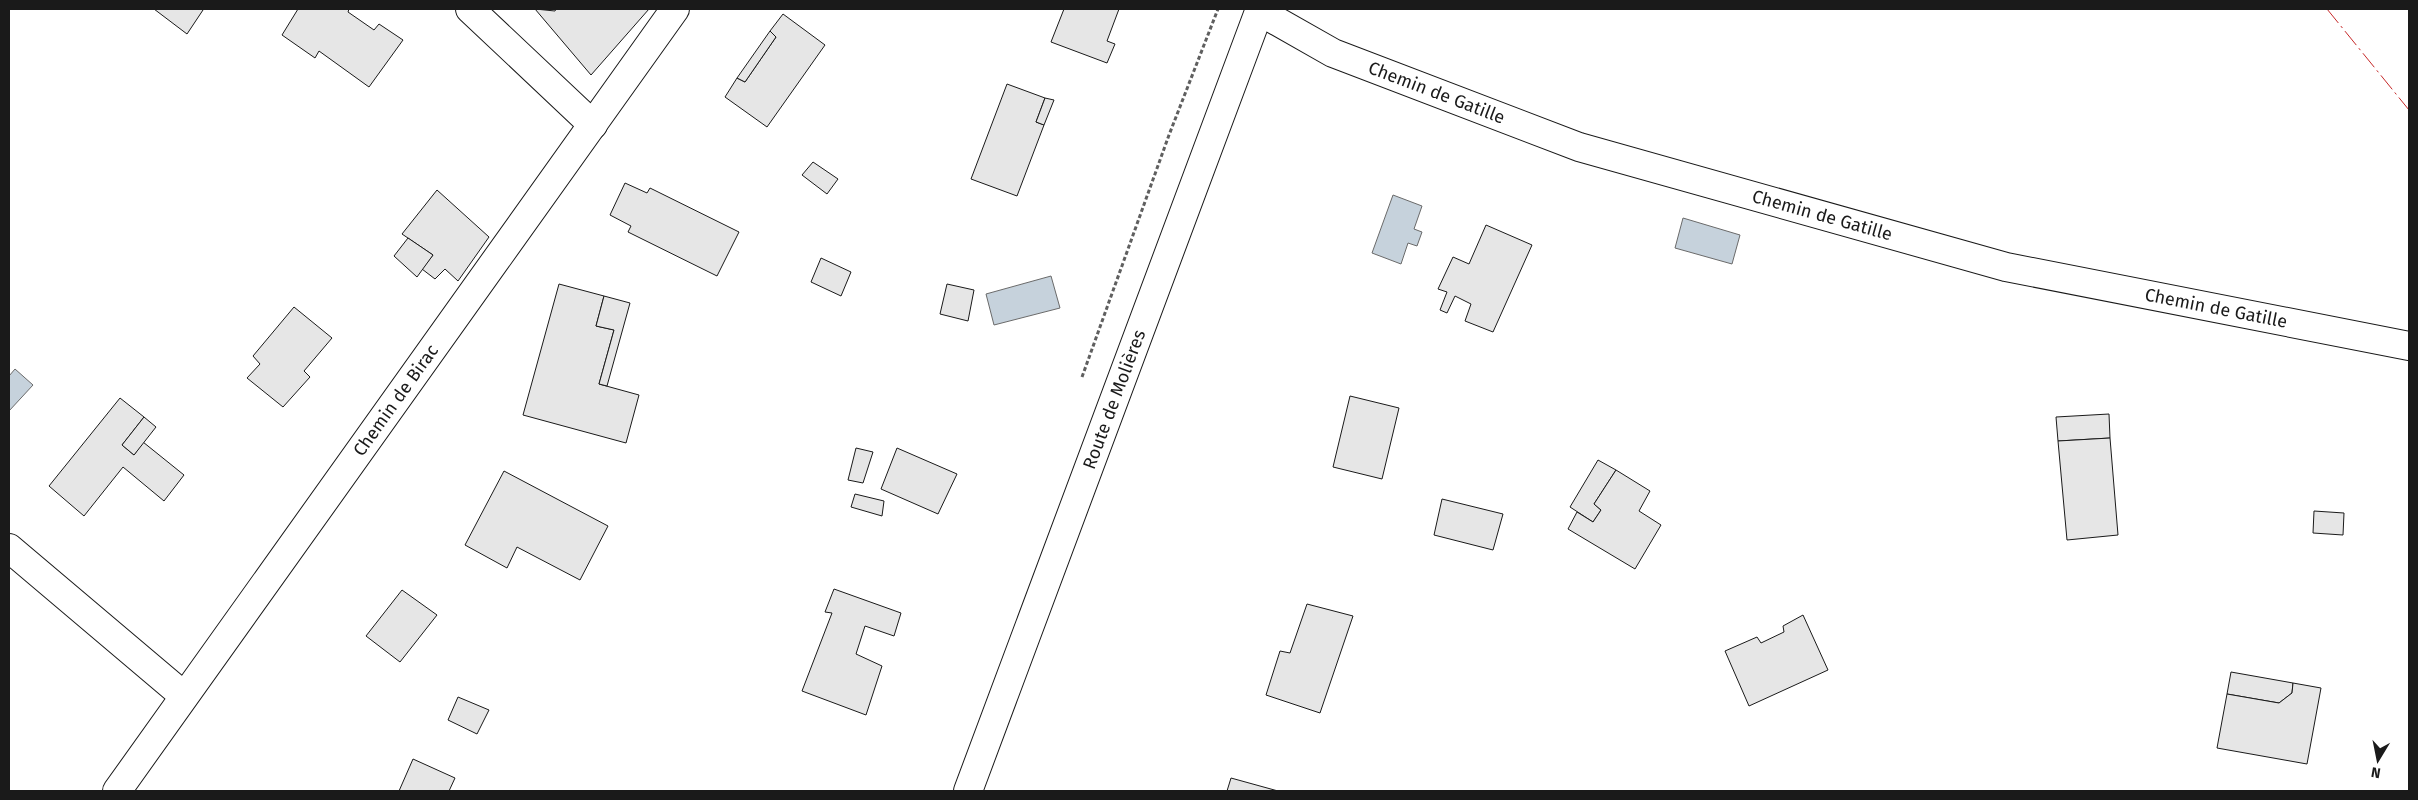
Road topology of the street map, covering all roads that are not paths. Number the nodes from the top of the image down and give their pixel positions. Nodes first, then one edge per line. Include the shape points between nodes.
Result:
1 (470, 9) edge
2 (675, 9) edge
3 (1260, 10) edge
4 (593, 125) junction
5 (2409, 346) edge
6 (9, 548) edge
7 (184, 696) junction
8 (117, 791) edge
9 (968, 791) edge

1 - 4 street
2 - 4 street, Chemin de Birac
3 - 5 street, Chemin de Gatille via 1333,53 1579,147 2006,267
3 - 9 street, Route de Molières
4 - 7 street, Chemin de Birac
6 - 7 street
7 - 8 street, Chemin de Birac

